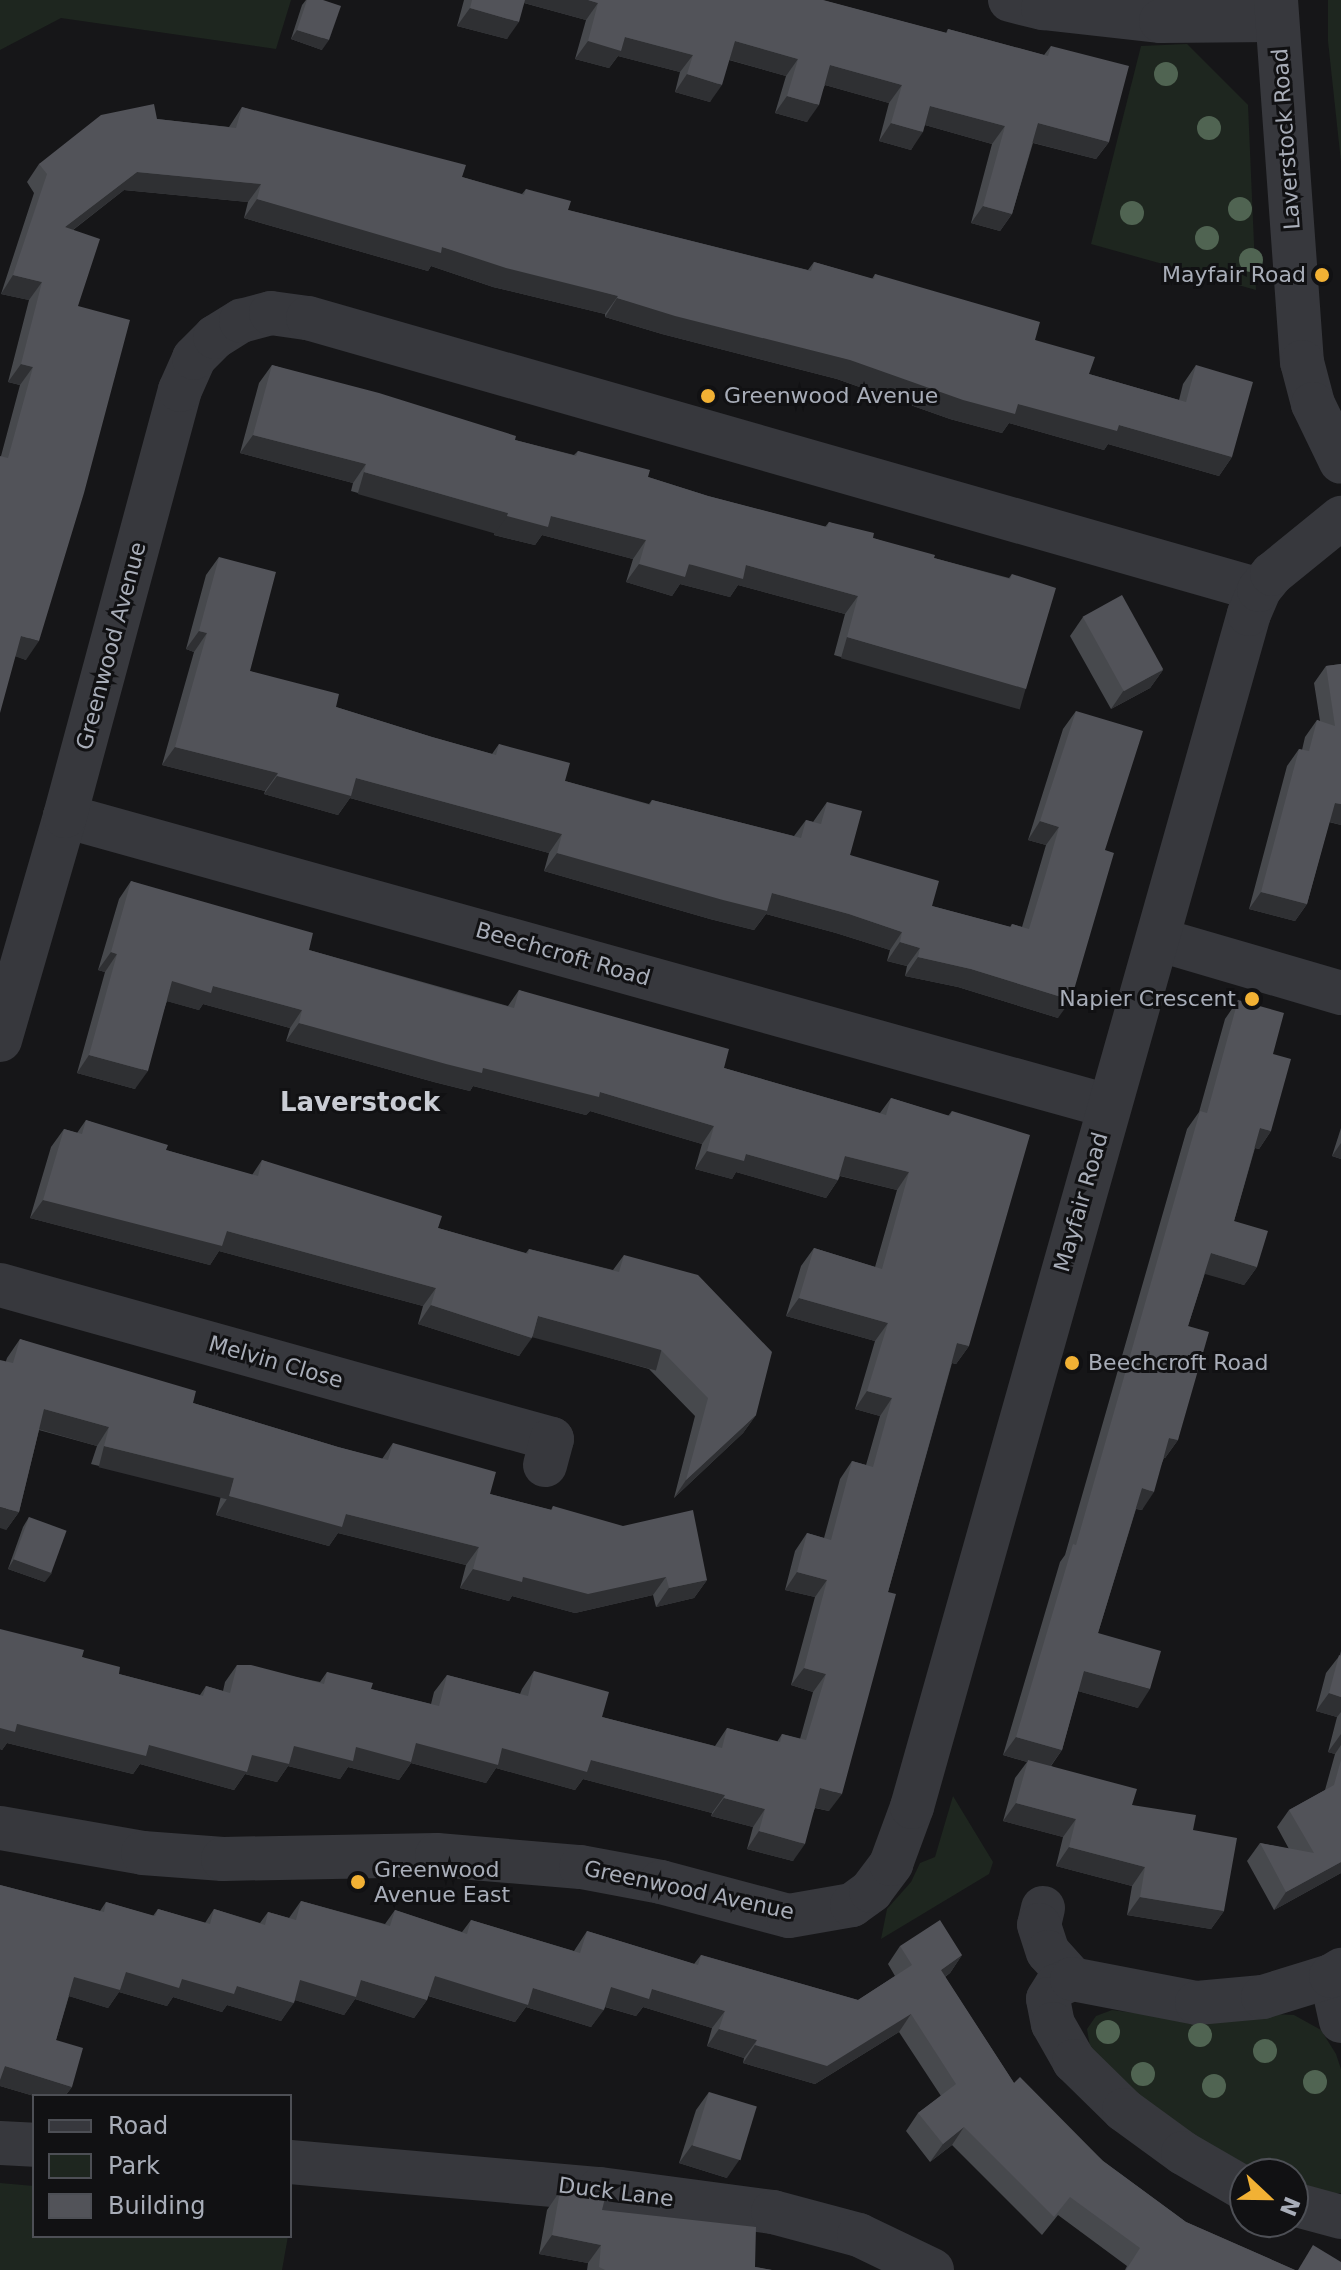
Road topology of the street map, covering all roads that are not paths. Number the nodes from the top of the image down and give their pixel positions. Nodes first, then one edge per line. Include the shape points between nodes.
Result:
1 (1010, 0) edge
2 (1277, 10) edge
3 (1341, 462) edge
4 (1341, 518) edge
5 (1259, 590) junction
6 (65, 816) junction
7 (1160, 940) junction
8 (1341, 993) edge
9 (0, 1040) edge
10 (1108, 1106) junction
11 (0, 1285) edge
12 (553, 1438) dead end
13 (0, 1828) edge
14 (852, 1905) joint
15 (1043, 1908) dead end
16 (1336, 1973) edge
17 (1072, 1979) junction
18 (1341, 2021) edge
19 (0, 2143) edge
20 (32, 2145) edge
21 (292, 2162) edge
22 (1229, 2182) edge
23 (1309, 2208) edge
24 (1341, 2217) edge
25 (856, 2252) edge
26 (932, 2270) edge

1 - 2 street via 1161,21
2 - 3 street, Laverstock Road via 1302,362 1313,404
4 - 5 street, Mayfair Road via 1289,556
5 - 6 street, Greenwood Avenue via 308,318 271,313 241,321 215,337 194,358 180,390
5 - 7 street, Mayfair Road
6 - 9 street, Greenwood Avenue
6 - 10 street, Beechcroft Road
7 - 8 street
7 - 10 street, Mayfair Road
10 - 14 street, Mayfair Road via 912,1807 891,1864 871,1891
11 - 12 street, Melvin Close
13 - 14 street, Greenwood Avenue via 143,1853 223,1859 437,1855 581,1867 789,1916
15 - 17 street via 1039,1925 1048,1952
16 - 17 street via 1263,1997 1197,2003
16 - 18 street
17 - 22 street via 1056,1986 1048,1999 1053,2024 1074,2061 1124,2110
19 - 20 street
21 - 25 street, Duck Lane via 615,2191 773,2212
23 - 24 street
25 - 26 street, Duck Lane

